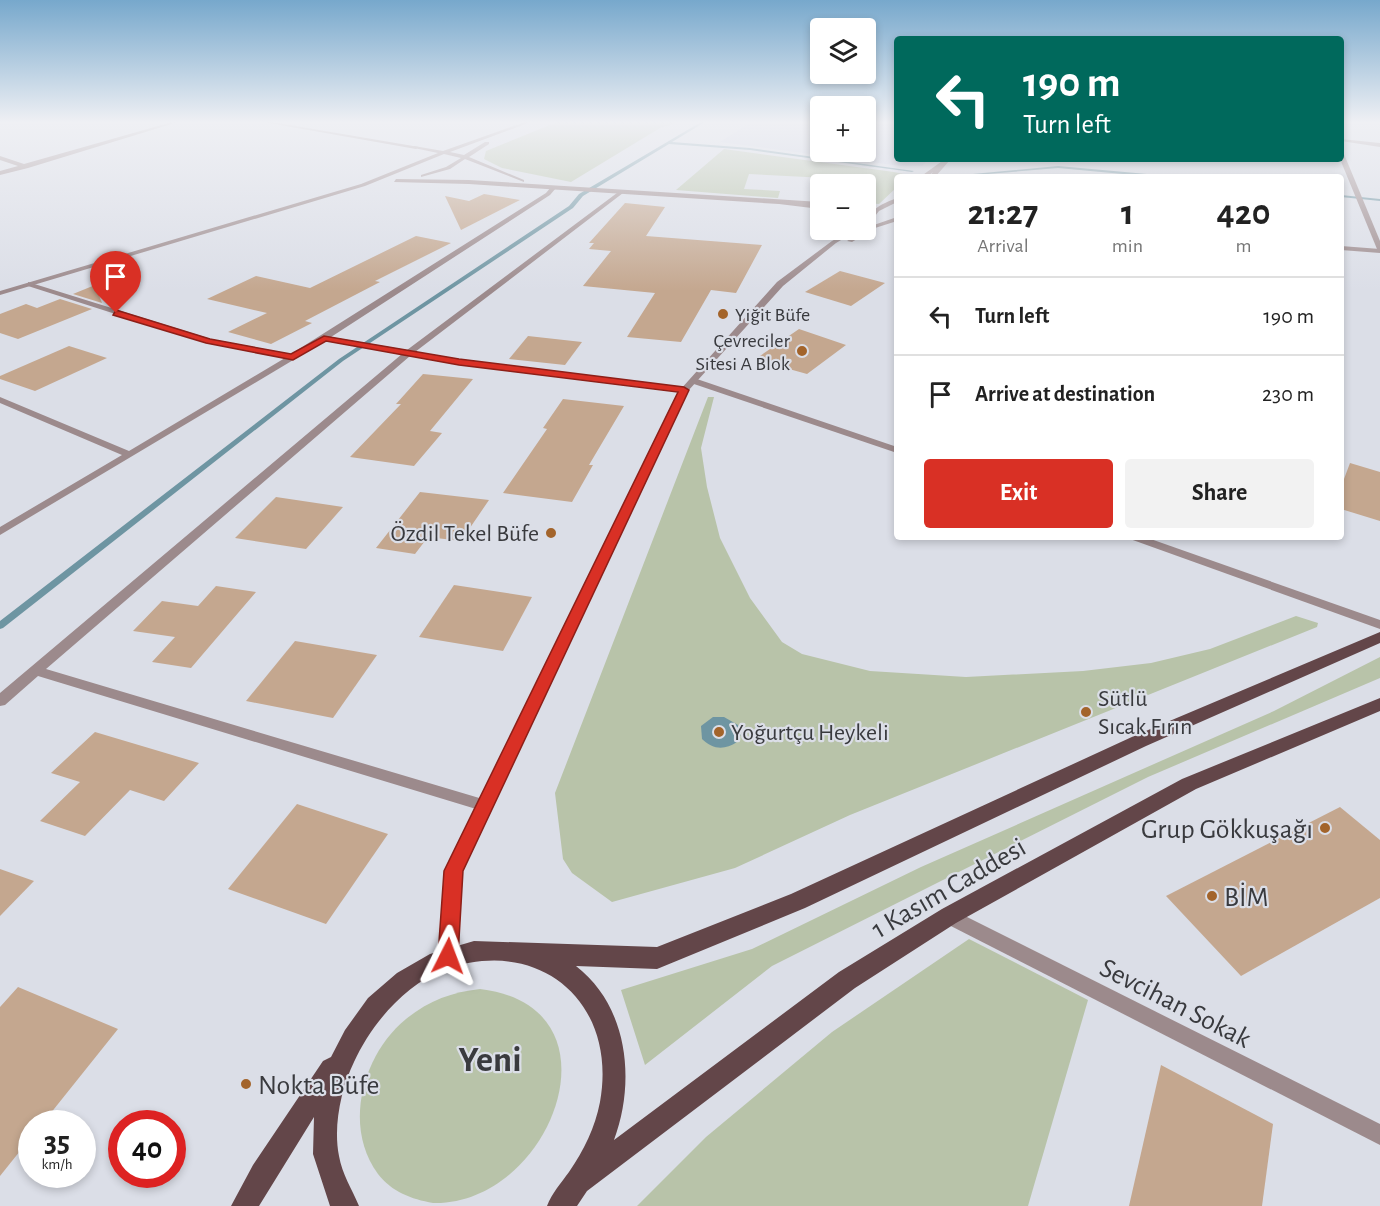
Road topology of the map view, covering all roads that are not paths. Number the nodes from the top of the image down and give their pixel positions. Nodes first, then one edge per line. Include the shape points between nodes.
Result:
1 (380, 178) edge
2 (409, 178) edge
3 (439, 178) edge
4 (518, 178) edge
5 (1351, 178) edge
6 (396, 181) junction
7 (469, 182) junction
8 (363, 185) junction
9 (553, 188) junction
10 (621, 192) junction
11 (894, 201) edge
12 (810, 205) edge
13 (876, 207) edge
14 (882, 207) junction
15 (894, 208) edge
16 (876, 210) edge
17 (876, 215) edge
18 (894, 218) edge
19 (894, 220) edge
20 (838, 240) edge
21 (1344, 248) edge
22 (1380, 250) edge
23 (31, 284) junction
24 (780, 284) junction
25 (0, 293) edge
26 (324, 338) junction
27 (408, 353) junction
28 (293, 357) junction
29 (694, 381) junction
30 (684, 390) junction
31 (0, 400) edge
32 (894, 449) edge
33 (128, 454) junction
34 (0, 532) edge
35 (1142, 540) edge
36 (1380, 625) edge
37 (1380, 637) edge
38 (36, 671) junction
39 (0, 701) edge
40 (1380, 704) edge
41 (486, 806) junction
42 (949, 916) junction
43 (534, 954) junction
44 (448, 956) junction
45 (348, 1044) junction
46 (1380, 1135) edge
47 (580, 1181) junction
48 (244, 1206) edge
49 (346, 1206) edge
50 (560, 1206) edge

1 - 8 street
2 - 6 street
3 - 7 street
4 - 9 street
5 - 22 street
6 - 7 street
6 - 8 street
7 - 9 street
8 - 23 street
9 - 10 street
9 - 26 street
10 - 12 street
10 - 27 street
11 - 14 street
13 - 14 street
14 - 15 street
14 - 16 street
17 - 18 street
19 - 24 street via 873,227
20 - 24 street
21 - 22 street
23 - 25 street
23 - 28 street via 209,341
24 - 29 street
26 - 27 street
26 - 28 street
27 - 30 street
27 - 38 street
28 - 33 street
29 - 30 street
29 - 32 street
30 - 41 street
31 - 33 street
33 - 34 street
35 - 36 street
37 - 43 main road, 1 Kasım Caddesi via 1140,741 798,901 657,958
38 - 39 street
38 - 41 street
40 - 42 main road, 1 Kasım Caddesi via 1189,784
41 - 44 street via 453,871
42 - 46 street, Sevcihan Sokak
42 - 47 main road, 1 Kasım Caddesi via 847,980
43 - 44 main road via 492,948
43 - 47 main road via 568,971 595,1000 612,1039 616,1084 606,1133
44 - 45 main road via 410,976 375,1006
45 - 48 main road
45 - 49 main road via 328,1096 325,1150
47 - 50 main road

